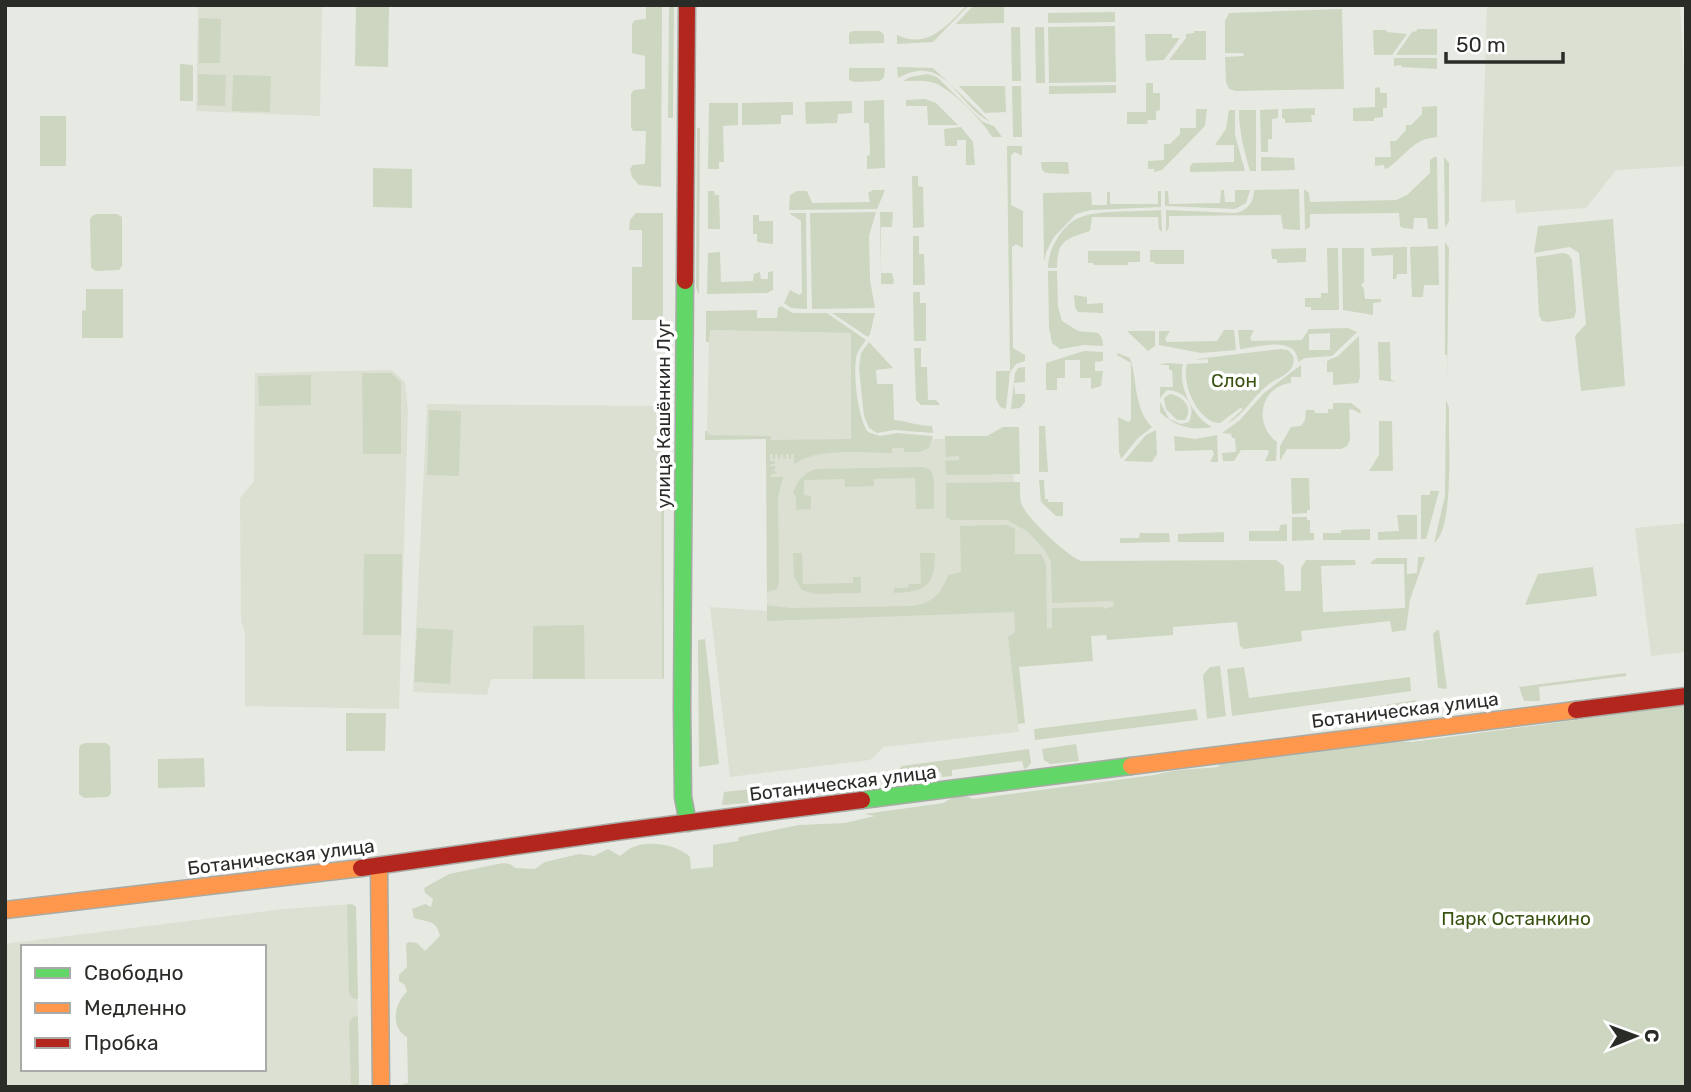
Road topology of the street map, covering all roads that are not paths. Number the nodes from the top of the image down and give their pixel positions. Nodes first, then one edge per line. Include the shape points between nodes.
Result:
1 (687, 5) edge
2 (1686, 696) edge
3 (688, 823) junction
4 (379, 866) junction
5 (5, 910) edge
6 (381, 1087) edge

1 - 3 main road, улица Кашёнкин Луг via 682,707
2 - 3 main road, Ботаническая улица
3 - 4 main road, Ботаническая улица
4 - 5 main road, Ботаническая улица
4 - 6 main road

